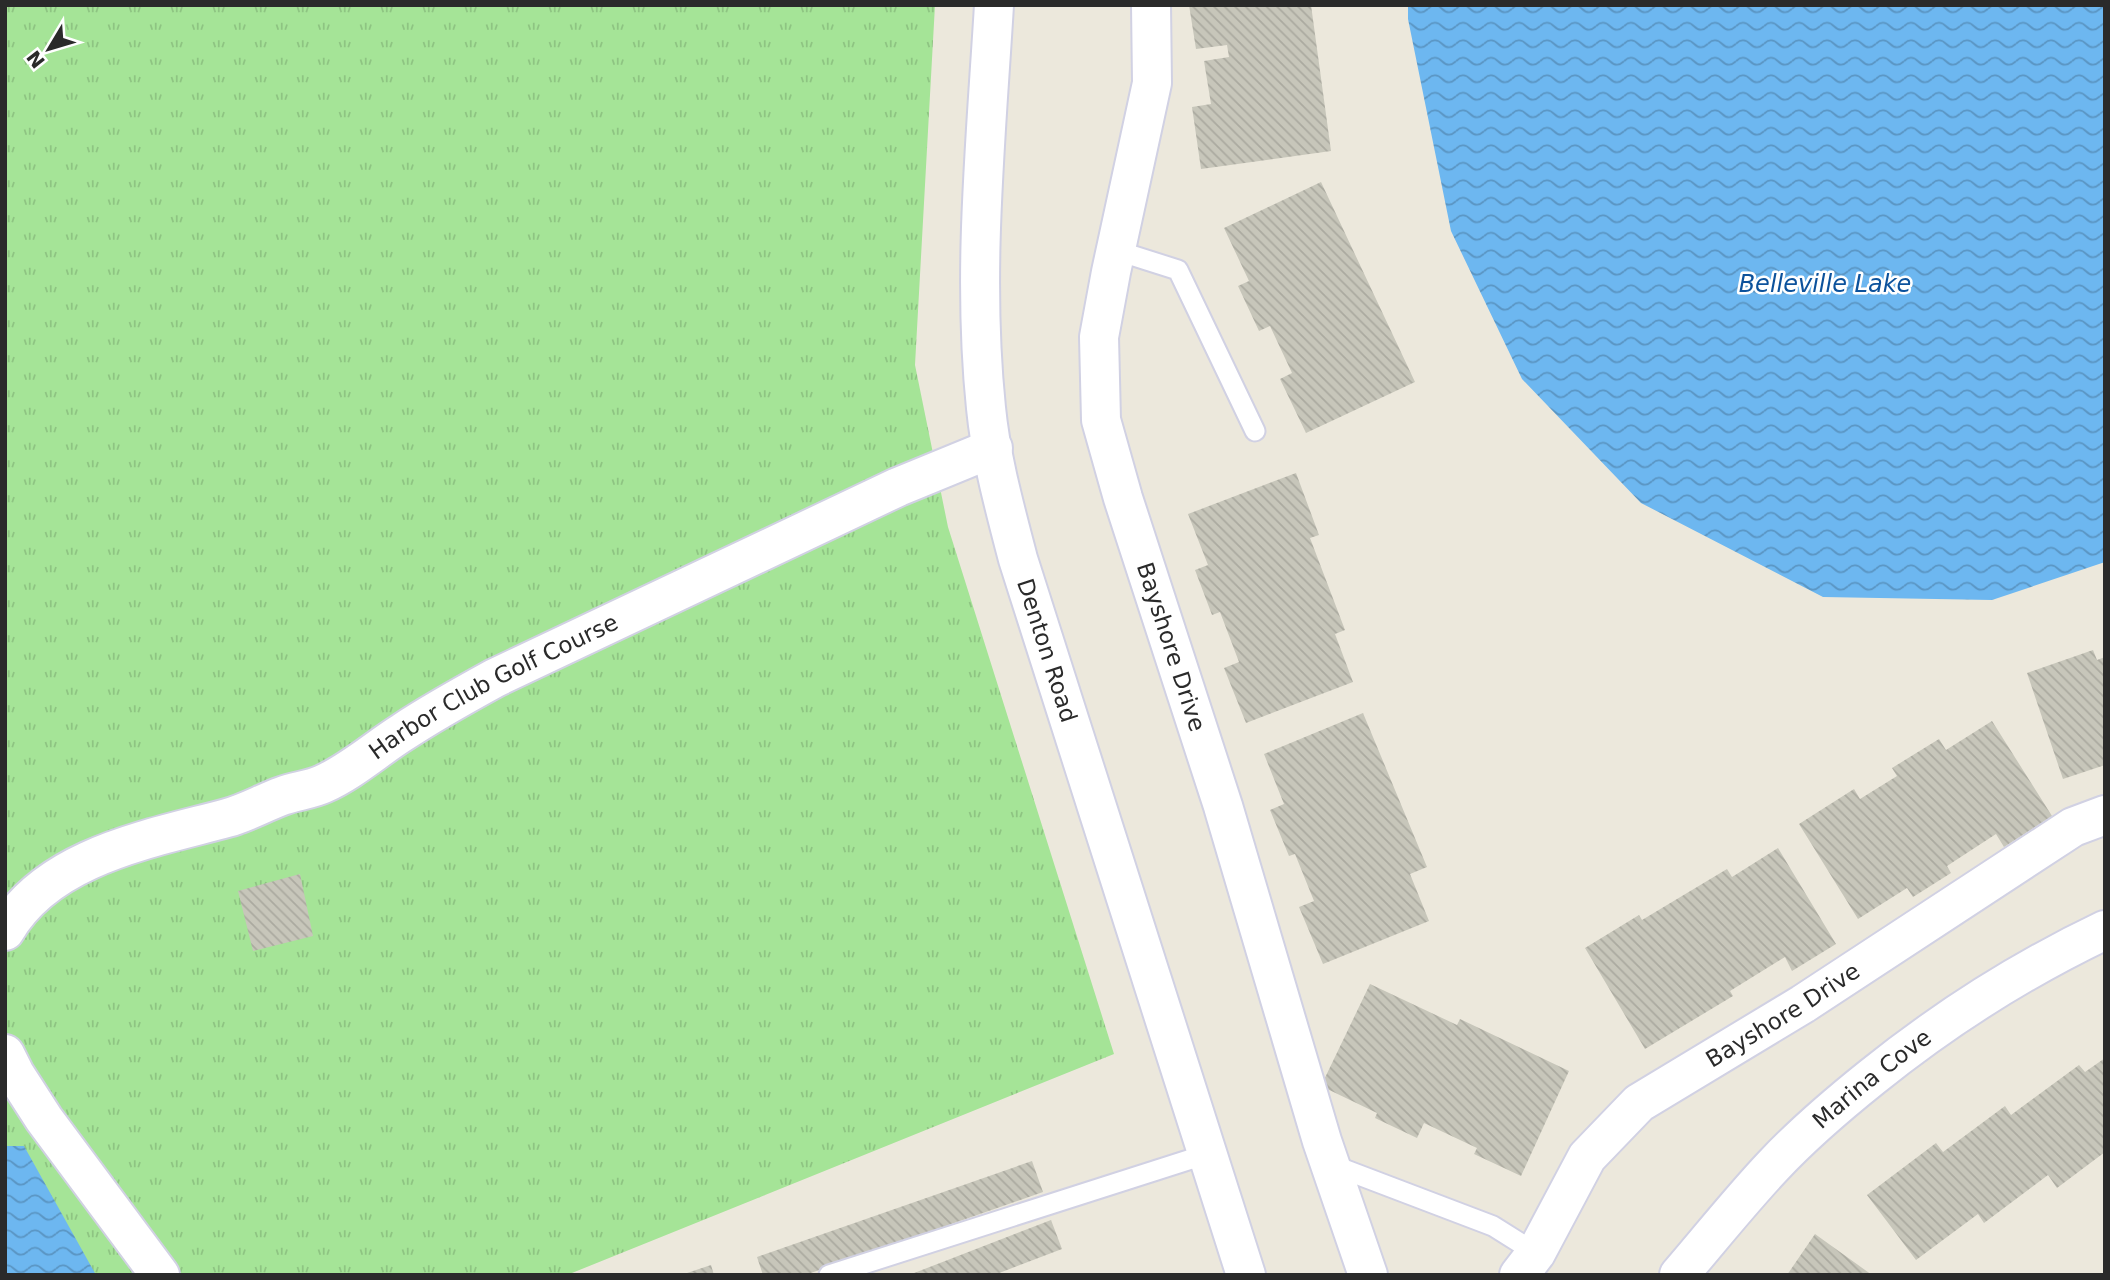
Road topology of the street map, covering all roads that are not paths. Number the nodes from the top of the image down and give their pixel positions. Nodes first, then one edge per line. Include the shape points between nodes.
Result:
1 (994, 5) edge
2 (1151, 5) edge
3 (1115, 250) junction
4 (1255, 431) dead end
5 (993, 448) junction
6 (2105, 815) edge
7 (2105, 930) edge
8 (5, 931) edge
9 (5, 1054) edge
10 (1208, 1154) junction
11 (1330, 1164) junction
12 (1528, 1264) edge
13 (160, 1275) edge
14 (830, 1275) edge
15 (1246, 1275) edge
16 (1368, 1275) edge
17 (1679, 1275) edge

1 - 5 street, Denton Road via 980,256 980,336
2 - 3 street, Bayshore Drive via 1152,83
3 - 4 lane via 1178,270
3 - 11 street, Bayshore Drive via 1099,337 1101,420
5 - 8 street, Harbor Club Golf Course via 898,487 495,678 322,785 85,862 44,885
5 - 10 street, Denton Road via 1018,559
6 - 12 street, Bayshore Drive via 2073,827 1803,1004 1639,1104 1587,1157
7 - 17 street, Marina Cove via 1978,999 1832,1109 1774,1165
9 - 13 street via 44,1119
10 - 14 lane
10 - 15 street, Denton Road
11 - 12 lane via 1493,1226
11 - 16 street, Bayshore Drive

